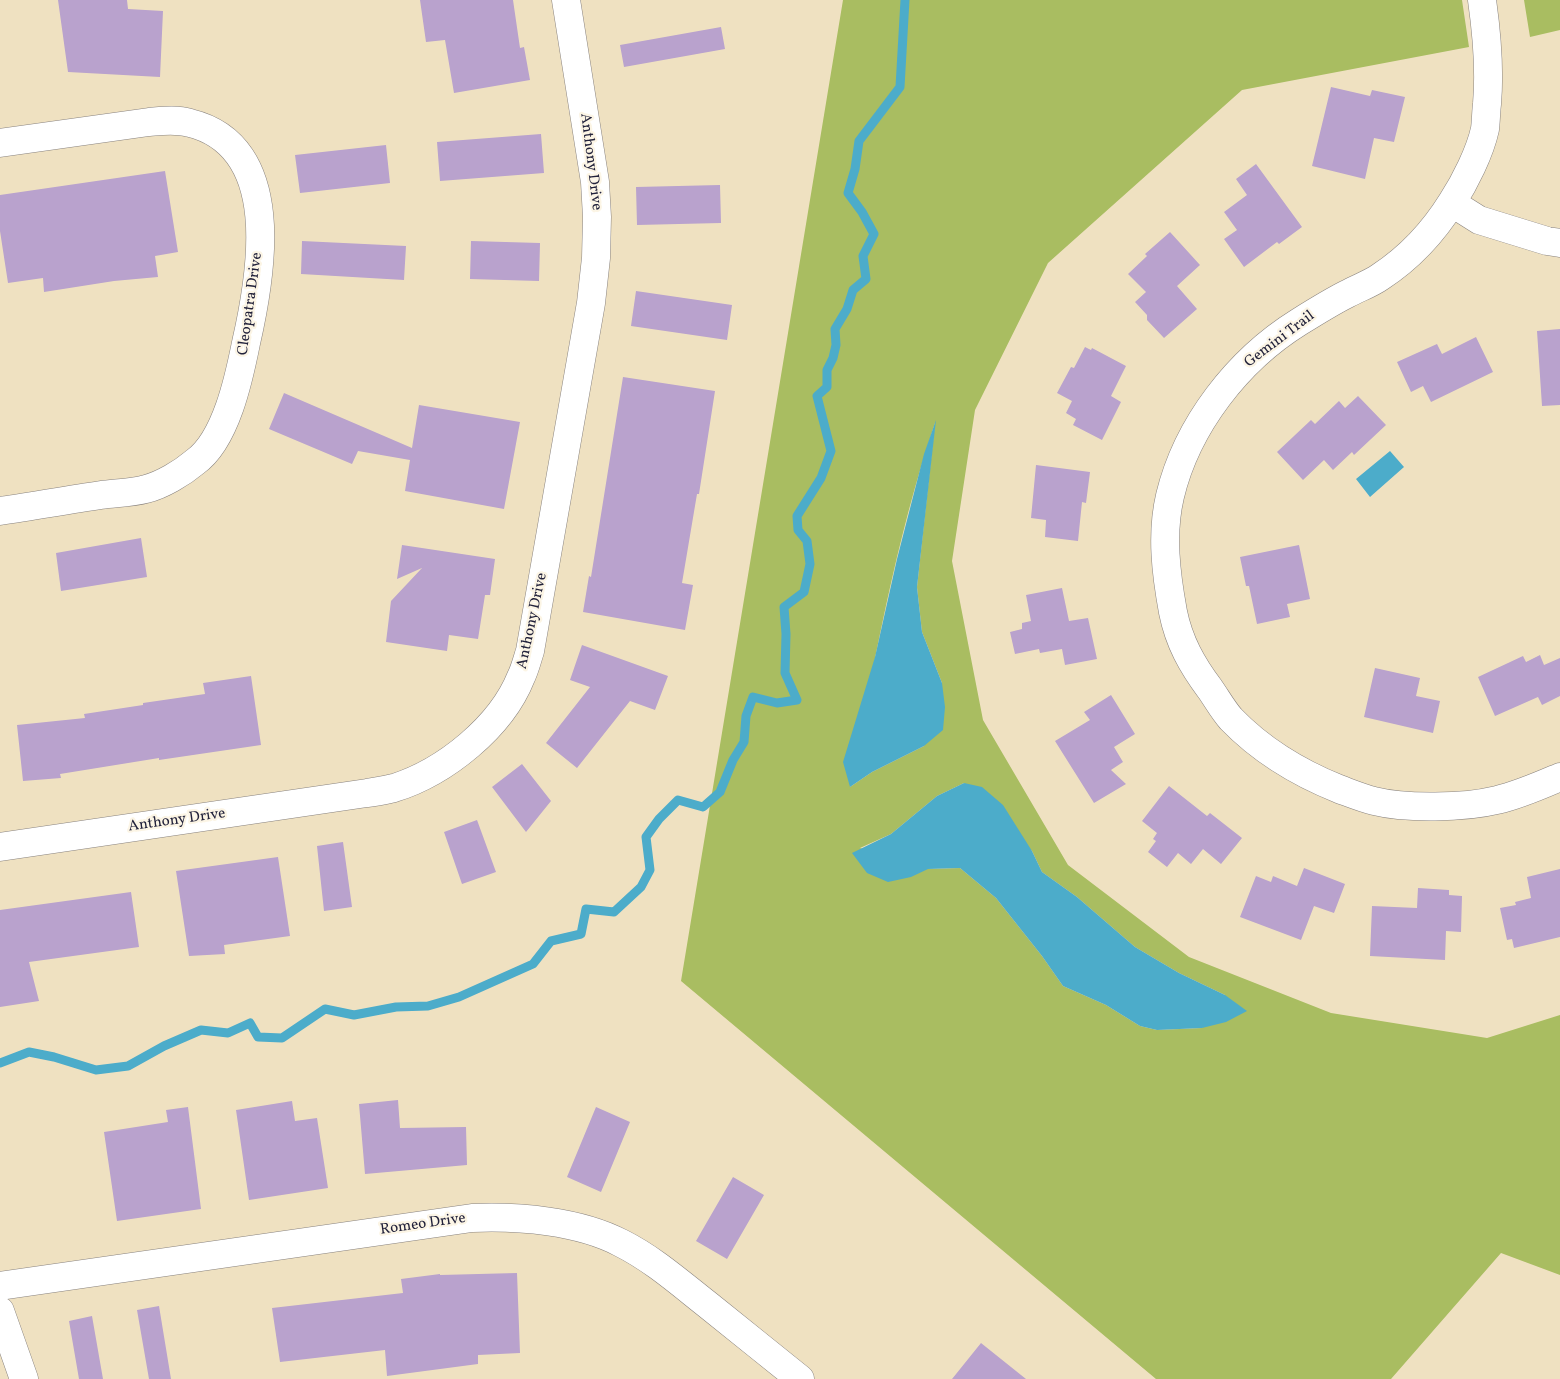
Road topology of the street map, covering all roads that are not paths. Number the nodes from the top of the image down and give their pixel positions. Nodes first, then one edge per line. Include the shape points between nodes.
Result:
1 (566, 0) edge
2 (1482, 0) edge
3 (0, 143) edge
4 (1452, 203) junction
5 (1560, 244) edge
6 (0, 510) edge
7 (1560, 777) edge
8 (0, 847) edge
9 (0, 1286) edge
10 (0, 1311) edge
11 (24, 1379) edge
12 (800, 1379) edge

1 - 8 street, Anthony Drive via 595,182 596,258 591,303 530,651 512,696 461,752 420,777 394,788
2 - 4 street, Gemini Trail via 1489,72 1484,129
3 - 6 street, Cleopatra Drive via 148,122 189,122 224,139 244,162 256,192 260,234 250,326 239,376 225,417 207,450 197,461 146,489
4 - 5 street via 1479,220
4 - 7 street, Gemini Trail via 1435,226 1398,264 1296,324 1264,348 1242,368 1203,418 1179,468 1170,497 1165,532 1168,590 1175,624 1185,650 1229,717 1260,744 1302,773 1377,802 1436,806 1494,801
9 - 12 street, Romeo Drive via 472,1218 528,1219 562,1224 620,1242 670,1274
10 - 11 street

